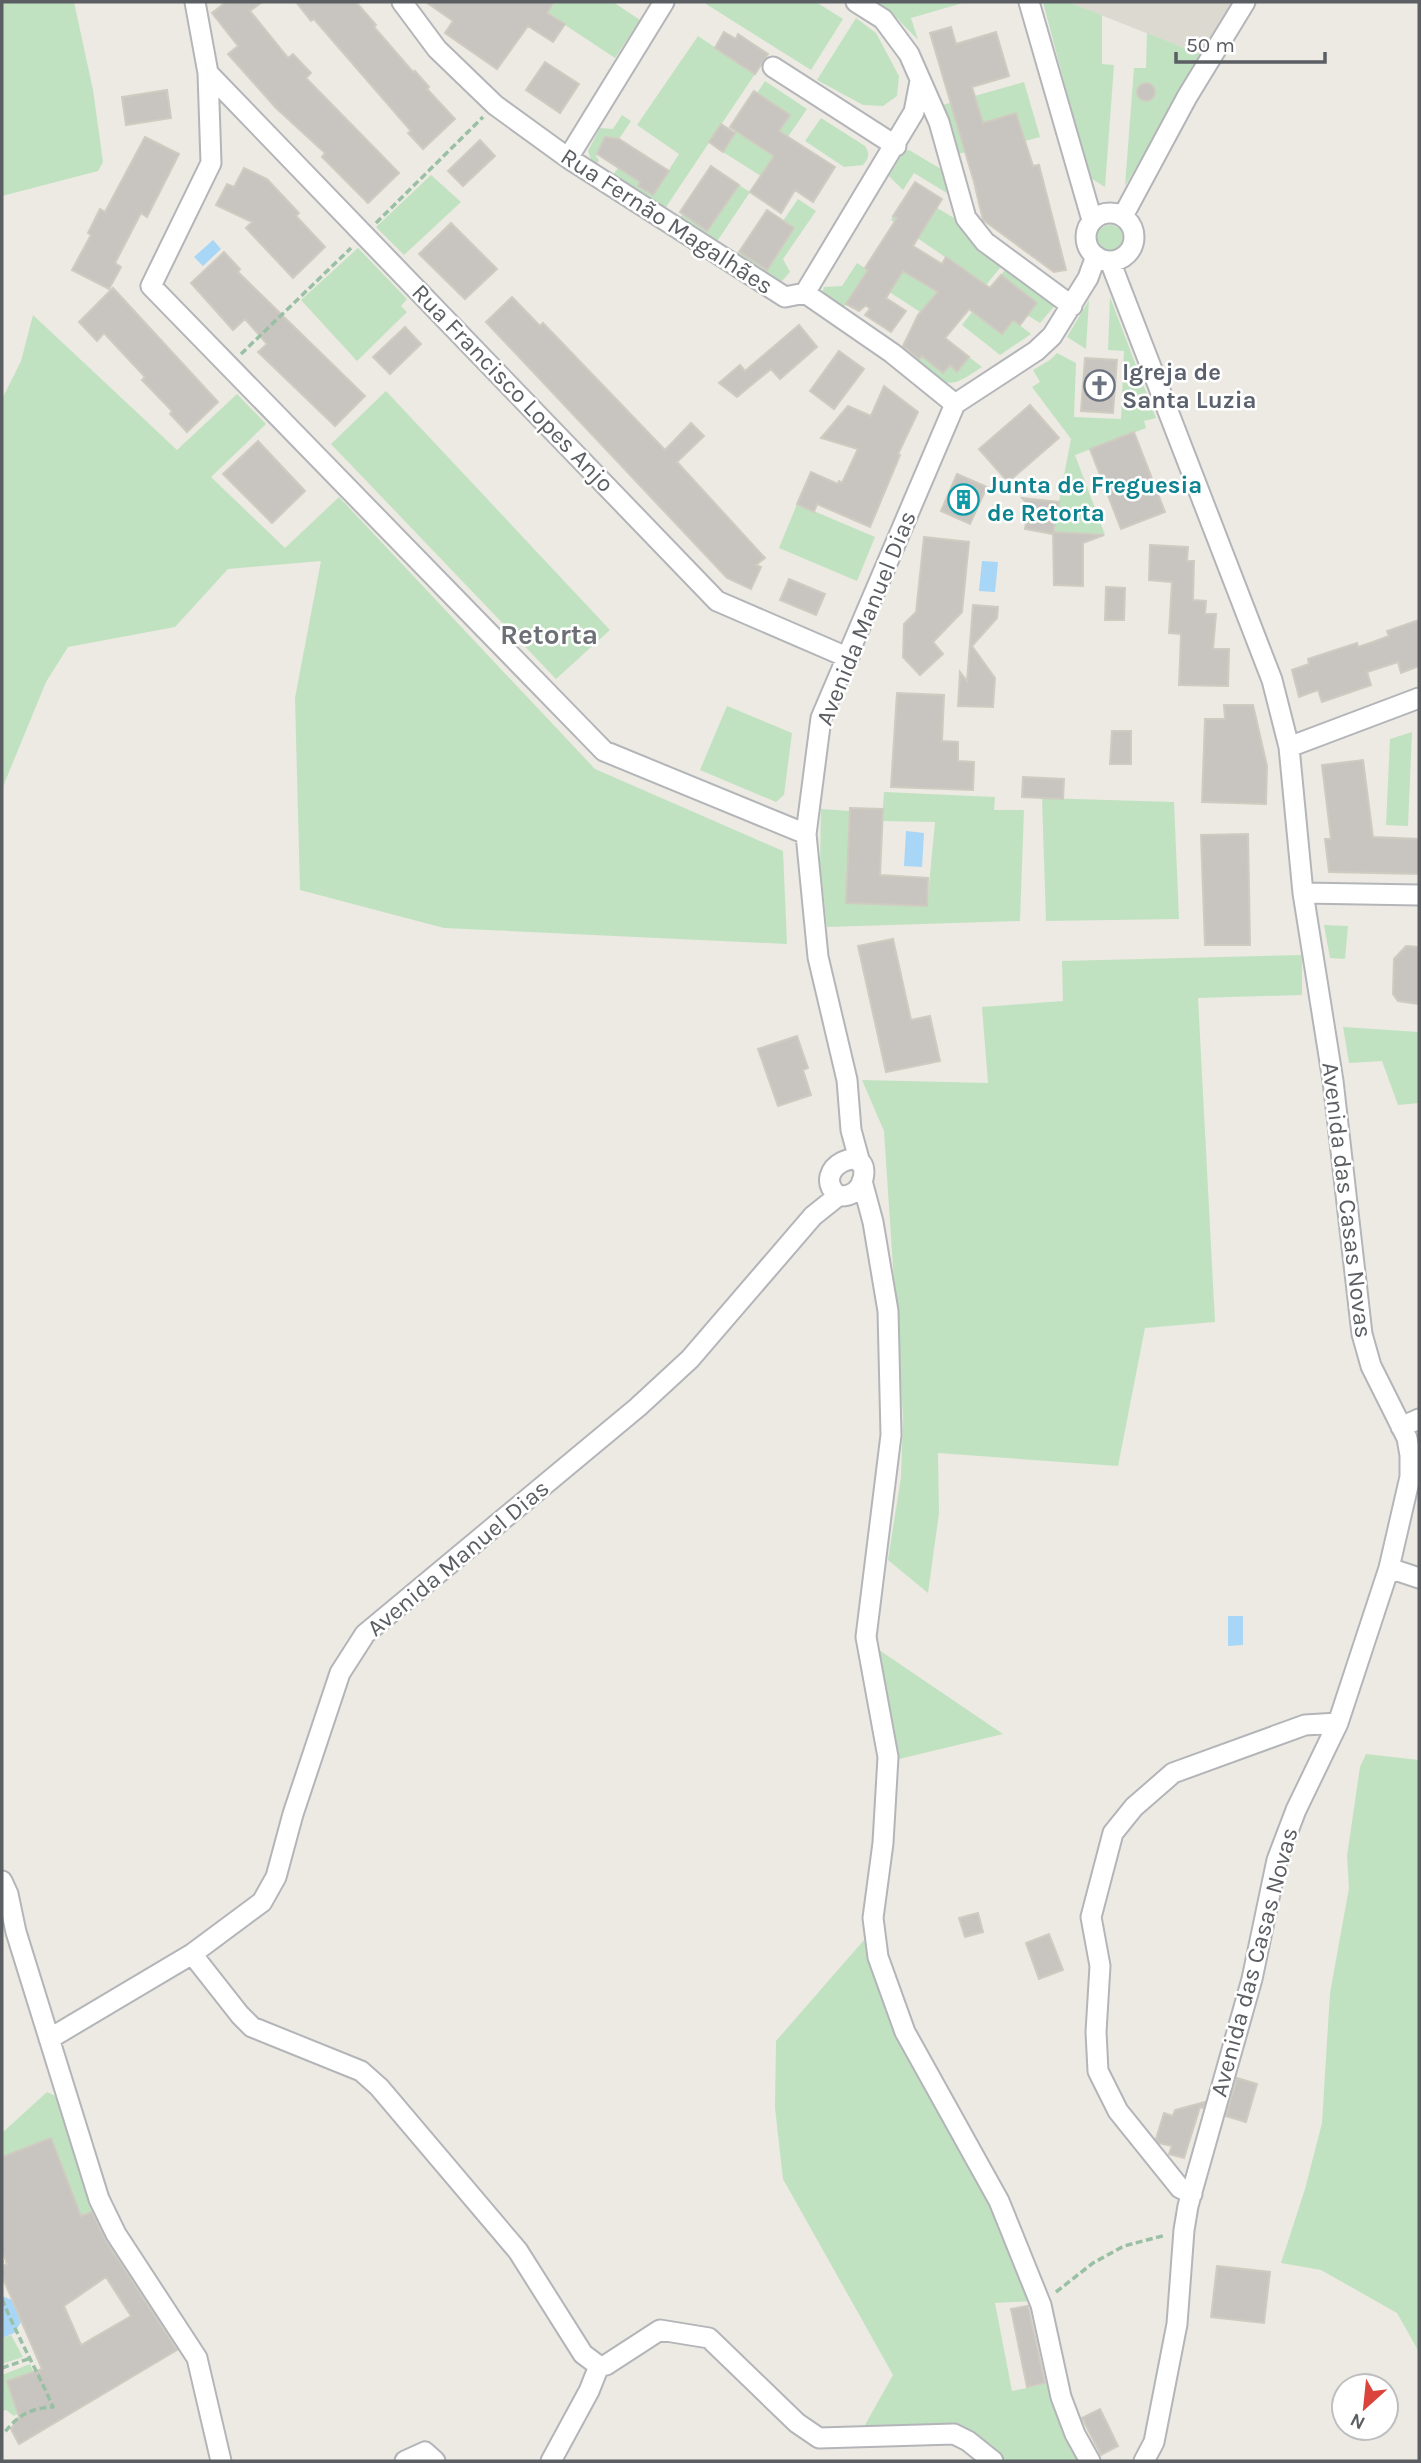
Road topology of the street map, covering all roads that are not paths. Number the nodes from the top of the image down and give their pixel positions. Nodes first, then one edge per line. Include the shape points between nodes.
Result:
1 (195, 2) edge
2 (402, 2) edge
3 (664, 2) edge
4 (856, 2) edge
5 (1029, 2) edge
6 (1245, 2) edge
7 (773, 67) dead end
8 (208, 73) junction
9 (920, 81) junction
10 (896, 146) junction
11 (568, 158) junction
12 (1123, 216) junction
13 (1092, 220) junction
14 (1103, 259) junction
15 (805, 293) junction
16 (1072, 306) junction
17 (956, 404) junction
18 (849, 658) junction
19 (1419, 698) edge
20 (1289, 747) junction
21 (806, 834) junction
22 (1303, 892) junction
23 (1419, 895) edge
24 (852, 1130) junction
25 (834, 1170) junction
26 (861, 1172) junction
27 (842, 1196) junction
28 (813, 1216) junction
29 (873, 1222) junction
30 (1410, 1423) edge
31 (1389, 1568) junction
32 (1419, 1578) edge
33 (1338, 1723) junction
34 (2, 1881) edge
35 (9, 1933) edge
36 (192, 1954) junction
37 (49, 2039) junction
38 (1192, 2194) junction
39 (598, 2365) junction
40 (221, 2461) edge
41 (405, 2461) edge
42 (435, 2461) edge
43 (551, 2461) edge
44 (993, 2461) edge
45 (1090, 2461) edge
46 (1144, 2461) edge

1 - 8 street
2 - 11 street, Rua Fernão Magalhães via 437,49 495,105
3 - 11 street
4 - 9 street via 883,19 909,54
5 - 13 street
6 - 12 street
7 - 10 street
8 - 18 street, Rua Francisco Lopes Anjo via 717,601
8 - 21 street via 211,163 151,286 604,751
9 - 10 street via 914,112
9 - 16 street via 939,122 967,218 985,242
10 - 15 street
11 - 15 street, Rua Fernão Magalhães via 785,297
12 - 13 street via 1107,213
12 - 14 street via 1132,228 1133,243 1124,256
13 - 14 street via 1086,243
14 - 16 street
14 - 20 street, Avenida das Casas Novas via 1272,680
15 - 17 street, Rua Fernão Magalhães
16 - 17 street via 1036,351
17 - 18 street, Avenida Manuel Dias
18 - 21 street, Avenida Manuel Dias via 821,718
19 - 20 street
20 - 22 street, Avenida das Casas Novas
21 - 24 street, Avenida Manuel Dias via 818,957 847,1080
22 - 23 street
22 - 30 street, Avenida das Casas Novas via 1333,1081 1362,1334 1371,1366
24 - 25 street, Avenida Manuel Dias
24 - 26 street, Avenida Manuel Dias
25 - 26 street via 846,1158 853,1158
25 - 27 street via 830,1183
25 - 28 street, Avenida Manuel Dias
26 - 27 street, Avenida Manuel Dias via 857,1190
26 - 29 street
27 - 28 street, Avenida Manuel Dias
27 - 29 street
28 - 36 street, Avenida Manuel Dias via 690,1359 365,1634 340,1674 276,1877 262,1902
29 - 45 street via 888,1311 891,1435 866,1637 888,1757 873,1918 878,1957 905,2032 999,2201 1041,2305 1061,2397
30 - 31 street, Avenida das Casas Novas via 1410,1477
31 - 32 street
31 - 33 street, Avenida das Casas Novas
33 - 38 street, Avenida das Casas Novas via 1280,1851 1252,1979
33 - 38 street via 1305,1725 1173,1773 1133,1807 1114,1832 1091,1917 1100,1966 1098,2071 1118,2111 1180,2188
34 - 35 street via 8,1894
35 - 37 street
36 - 37 street, Avenida Manuel Dias
36 - 39 street via 252,2027 361,2071 379,2087 518,2251 583,2354
37 - 40 street via 99,2199 116,2234 197,2358
38 - 46 street, Avenida das Casas Novas via 1184,2230 1177,2324 1154,2442
39 - 43 street
39 - 44 street via 606,2365 660,2330 709,2338 797,2423 819,2438 954,2434
41 - 42 street via 425,2452

